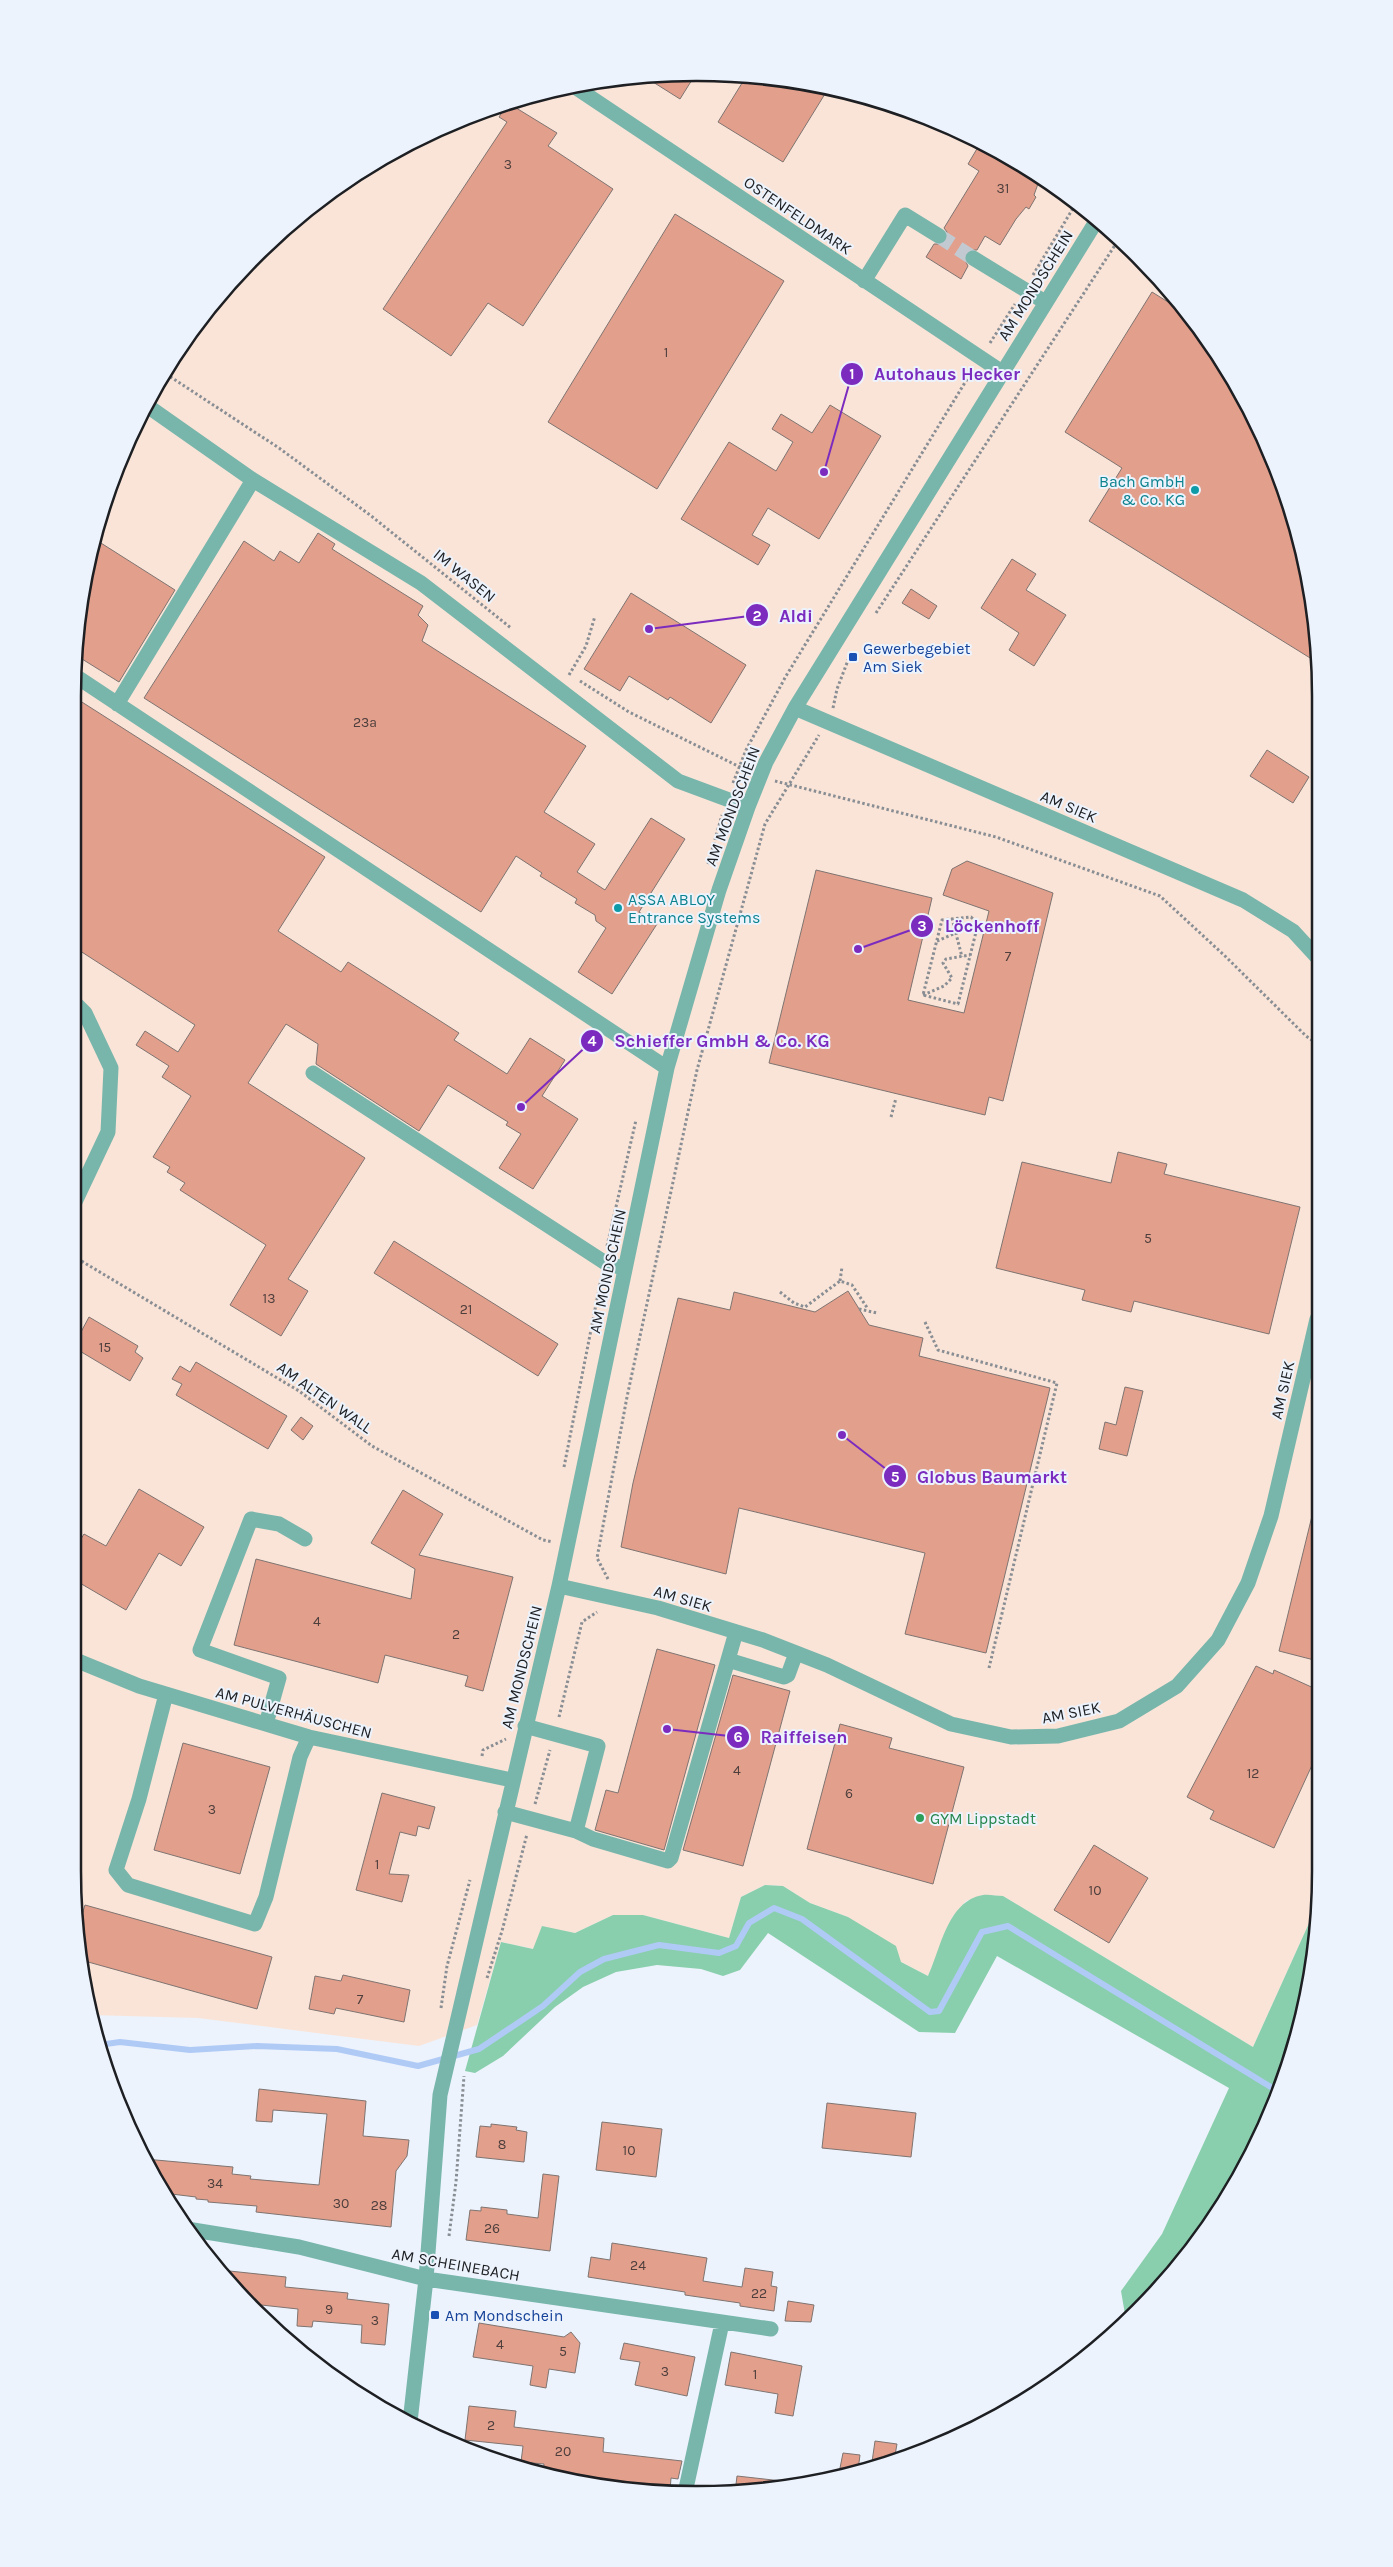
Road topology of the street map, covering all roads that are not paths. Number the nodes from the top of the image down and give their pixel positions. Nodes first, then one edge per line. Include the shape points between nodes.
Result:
1 (582, 92) edge
2 (1093, 226) edge
3 (939, 236) tunnel mouth
4 (973, 258) tunnel mouth
5 (864, 281) junction
6 (1045, 302) junction
7 (1002, 372) junction
8 (153, 410) edge
9 (253, 480) junction
10 (82, 680) edge
11 (117, 704) junction
12 (795, 708) junction
13 (748, 807) junction
14 (1312, 952) edge
15 (81, 1009) edge
16 (667, 1068) junction
17 (313, 1073) dead end
18 (81, 1189) edge
19 (625, 1269) junction
20 (1312, 1339) edge
21 (305, 1539) dead end
22 (559, 1586) junction
23 (736, 1632) junction
24 (796, 1653) junction
25 (728, 1660) junction
26 (81, 1662) edge
27 (166, 1694) junction
28 (266, 1724) junction
29 (525, 1726) junction
30 (309, 1737) junction
31 (512, 1780) junction
32 (504, 1812) junction
33 (576, 1831) junction
34 (197, 2230) edge
35 (426, 2279) junction
36 (722, 2323) junction
37 (771, 2329) dead end
38 (411, 2415) edge
39 (687, 2486) edge

1 - 5 street, OSTENFELDMARK
2 - 6 street, AM MONDSCHEIN
3 - 5 street via 906,215
4 - 6 street
5 - 7 street, OSTENFELDMARK
6 - 7 street, AM MONDSCHEIN
7 - 12 street, AM MONDSCHEIN
8 - 9 street
9 - 11 street
9 - 13 street via 422,583 678,781
10 - 11 street
11 - 16 street
12 - 13 street, AM MONDSCHEIN
12 - 14 street, AM SIEK via 1243,900 1293,931
13 - 16 street, AM MONDSCHEIN via 719,890
15 - 18 street via 111,1068 108,1132
16 - 19 street, AM MONDSCHEIN
17 - 19 street via 604,1262
19 - 22 street, AM MONDSCHEIN
20 - 24 street, AM SIEK via 1270,1516 1248,1584 1218,1640 1177,1686 1119,1720 1058,1736 1011,1737 951,1724 827,1664
21 - 28 street via 279,1524 251,1519 200,1650 279,1678
22 - 23 street, AM SIEK via 658,1608
22 - 29 street, AM MONDSCHEIN
23 - 24 street, AM SIEK
23 - 25 street
24 - 25 street via 788,1675 784,1677
25 - 33 street via 671,1858 664,1860
26 - 27 street, AM PULVERHÄUSCHEN
27 - 28 street, AM PULVERHÄUSCHEN
27 - 30 street via 139,1799 116,1870 128,1885 255,1924 266,1897 300,1757
28 - 30 street, AM PULVERHÄUSCHEN
29 - 31 street, AM MONDSCHEIN
29 - 33 street via 598,1746
30 - 31 street, AM PULVERHÄUSCHEN
31 - 32 street, AM MONDSCHEIN
32 - 33 street
32 - 35 street, AM MONDSCHEIN via 440,2095
34 - 35 street, AM SCHEINEBACH via 299,2247
35 - 36 street, AM SCHEINEBACH
35 - 38 street, AM MONDSCHEIN
36 - 37 street, AM SCHEINEBACH
36 - 39 street

